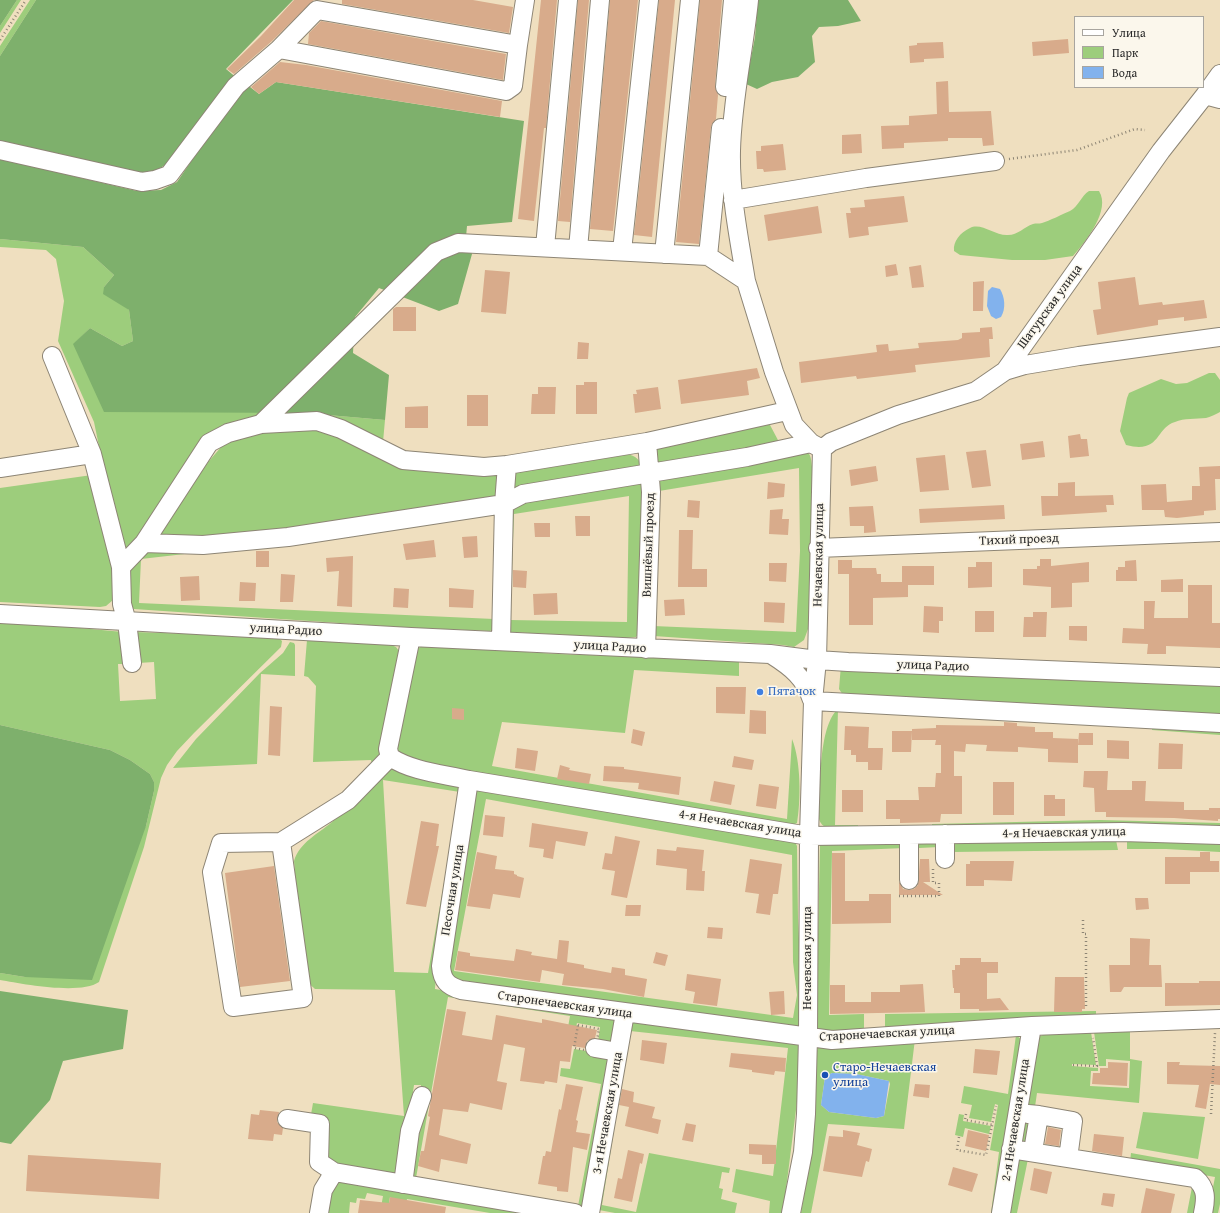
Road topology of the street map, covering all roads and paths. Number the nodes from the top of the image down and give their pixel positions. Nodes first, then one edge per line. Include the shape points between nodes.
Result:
1 (26, 0) edge
2 (525, 0) edge
3 (568, 0) edge
4 (600, 0) edge
5 (649, 0) edge
6 (690, 0) edge
7 (734, 0) edge
8 (749, 0) edge
9 (322, 5) edge
10 (0, 40) edge
11 (518, 45) junction
12 (279, 49) junction
13 (1220, 74) edge
14 (1212, 97) edge
15 (1145, 130) dead end
16 (0, 150) edge
17 (995, 161) joint
18 (733, 200) junction
19 (545, 247) junction
20 (578, 249) junction
21 (622, 251) junction
22 (664, 254) junction
23 (708, 256) junction
24 (746, 281) junction
25 (1220, 337) edge
26 (52, 356) dead end
27 (1005, 371) junction
28 (787, 411) junction
29 (261, 424) junction
30 (647, 442) junction
31 (816, 446) junction
32 (92, 454) junction
33 (507, 465) junction
34 (0, 468) edge
35 (650, 472) junction
36 (504, 504) junction
37 (1220, 532) edge
38 (144, 543) junction
39 (818, 548) junction
40 (121, 567) junction
41 (0, 614) edge
42 (127, 622) junction
43 (411, 637) junction
44 (501, 641) junction
45 (646, 649) junction
46 (770, 654) junction
47 (817, 660) junction
48 (132, 663) dead end
49 (1220, 677) edge
50 (813, 701) junction
51 (1220, 723) edge
52 (390, 757) junction
53 (470, 780) junction
54 (945, 834) junction
55 (909, 835) junction
56 (1220, 835) edge
57 (808, 836) junction
58 (281, 842) junction
59 (945, 860) joint
60 (909, 880) dead end
61 (899, 896) dead end
62 (1083, 920) dead end
63 (461, 990) joint
64 (625, 1013) junction
65 (1218, 1019) edge
66 (1088, 1024) junction
67 (1032, 1026) junction
68 (808, 1037) junction
69 (595, 1048) dead end
70 (618, 1052) junction
71 (1073, 1065) dead end
72 (422, 1096) dead end
73 (996, 1106) dead end
74 (1017, 1112) junction
75 (966, 1114) dead end
76 (1210, 1114) dead end
77 (1039, 1116) junction
78 (287, 1119) dead end
79 (993, 1125) junction
80 (959, 1137) dead end
81 (1034, 1145) dead end
82 (1011, 1149) junction
83 (1069, 1151) dead end
84 (334, 1172) junction
85 (403, 1184) junction
86 (1204, 1207) edge
87 (319, 1213) edge
88 (575, 1213) edge
89 (590, 1213) edge
90 (791, 1213) edge
91 (1001, 1213) edge

1 - 10 path
2 - 11 street
3 - 19 street
4 - 20 street
5 - 21 street
6 - 22 street
7 - 23 street
8 - 18 street via 734,107 731,152
9 - 11 street
9 - 12 street
11 - 12 street via 513,86 506,91
12 - 16 street via 236,86 169,175 162,178 142,182
13 - 14 street, Шатурская улица
14 - 27 street, Шатурская улица via 1161,151
15 - 17 path via 1135,129 1077,150
17 - 18 street via 866,178
18 - 24 street
19 - 20 street
19 - 29 street via 458,243 436,252
20 - 21 street
21 - 22 street
22 - 23 street
23 - 24 street
24 - 28 street
25 - 27 street via 1079,356
26 - 32 street
27 - 31 street, Шатурская улица via 976,391
28 - 30 street
28 - 31 street via 794,425
29 - 33 street via 317,421 361,438 391,456 403,460 484,467
29 - 38 street via 228,433 209,443
30 - 33 street
30 - 35 street, Вишнёвый проезд
31 - 35 street, Шатурская улица
31 - 39 street, Нечаевская улица
32 - 34 street
32 - 40 street
33 - 36 street
35 - 36 street, Шатурская улица via 523,494
35 - 45 street, Вишнёвый проезд
36 - 38 street, Шатурская улица via 288,537 203,545
36 - 44 street
37 - 39 street, Тихий проезд
38 - 40 street
39 - 47 street, Нечаевская улица
40 - 42 street via 122,604
41 - 42 street, улица Радио
42 - 43 street, улица Радио
42 - 48 street
43 - 44 street, улица Радио
43 - 52 street via 389,740
44 - 45 street, улица Радио
45 - 46 street, улица Радио
46 - 47 street, улица Радио
46 - 50 street via 803,679
47 - 49 street, улица Радио
47 - 50 street, Нечаевская улица
50 - 51 street
50 - 57 street, Нечаевская улица
52 - 53 street, 4-я Нечаевская улица via 416,768
52 - 58 street via 348,800
53 - 57 street, 4-я Нечаевская улица
53 - 63 street, Песочная улица via 441,966 446,982
54 - 55 street, 4-я Нечаевская улица
54 - 56 street, 4-я Нечаевская улица via 1123,832
54 - 59 street
55 - 57 street, 4-я Нечаевская улица
55 - 60 street
57 - 68 street, Нечаевская улица
58 - 58 street via 221,843 212,872 232,1007 303,998
59 - 61 path via 932,860 933,883 939,883 939,896
62 - 66 path via 1083,934 1086,934
63 - 64 street, Старонечаевская улица
64 - 68 street, Старонечаевская улица
64 - 70 street, 3-я Нечаевская улица
65 - 66 street, Старонечаевская улица
65 - 76 path
66 - 67 street, Старонечаевская улица
66 - 71 path via 1097,1066
67 - 68 street, Старонечаевская улица via 832,1040
67 - 74 street, 2-я Нечаевская улица
68 - 90 street, Нечаевская улица via 803,1152
69 - 70 street
70 - 89 street, 3-я Нечаевская улица
72 - 85 street via 410,1131
73 - 79 path
74 - 77 street
74 - 82 street, 2-я Нечаевская улица
75 - 79 path via 964,1120
77 - 81 street
77 - 83 street via 1073,1121
78 - 84 street via 320,1124 319,1162
79 - 80 path via 986,1156 957,1150
82 - 86 street via 1195,1178 1204,1187
82 - 91 street, 2-я Нечаевская улица
84 - 85 street
84 - 87 street via 323,1190
85 - 88 street

